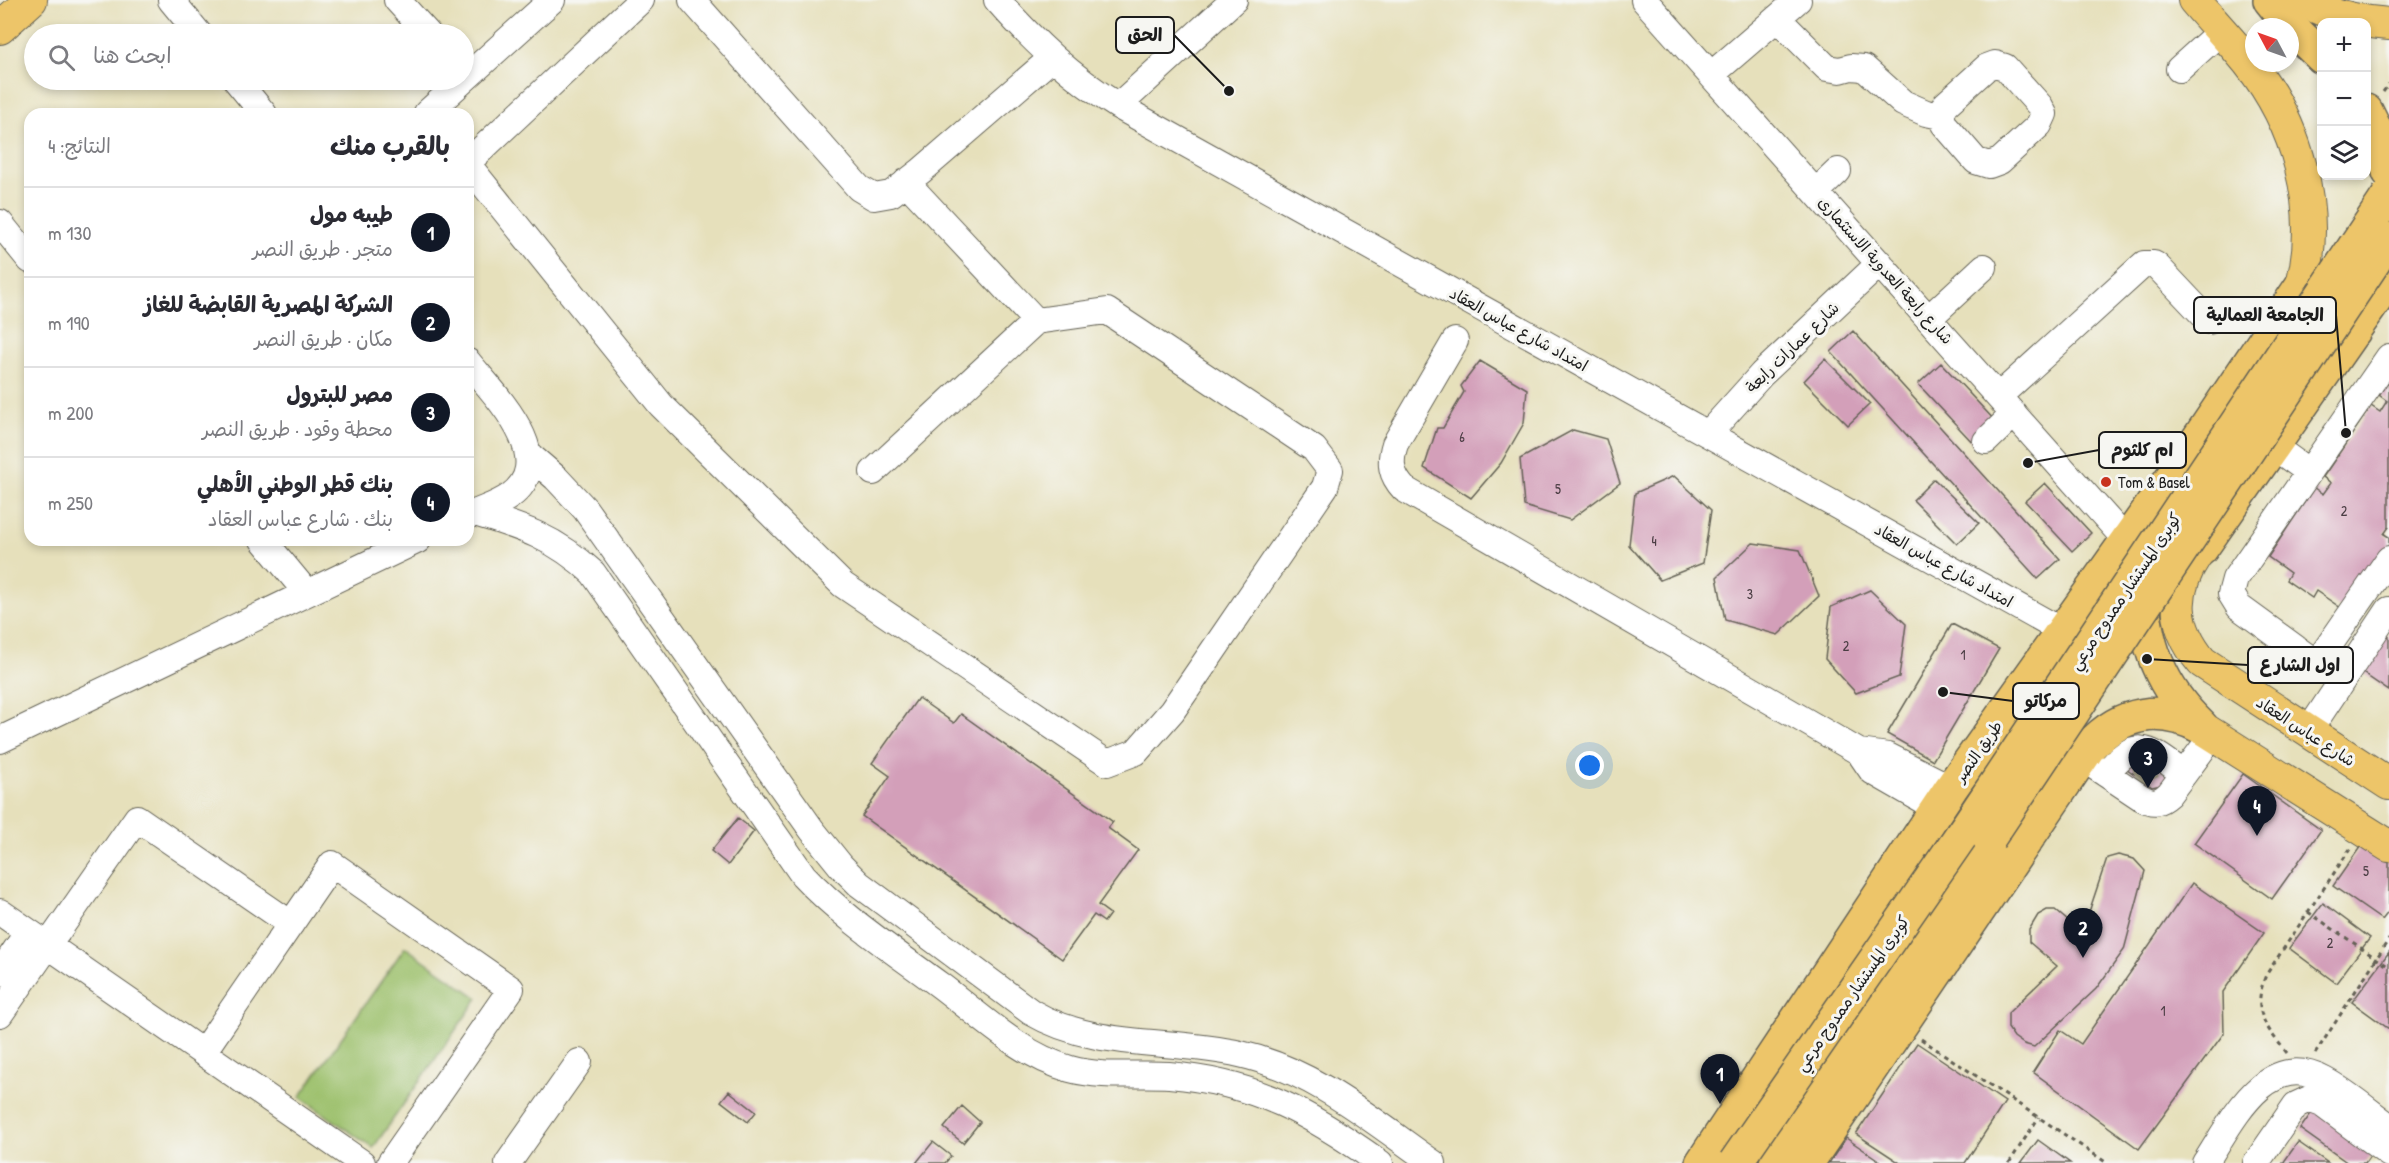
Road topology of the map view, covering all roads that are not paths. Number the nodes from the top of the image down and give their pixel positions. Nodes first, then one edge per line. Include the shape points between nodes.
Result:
1 (31, 0) edge
2 (171, 0) edge
3 (397, 0) edge
4 (552, 0) edge
5 (641, 0) edge
6 (693, 0) edge
7 (997, 0) edge
8 (1234, 0) edge
9 (1798, 0) edge
10 (2194, 0) edge
11 (2270, 0) edge
12 (2301, 0) edge
13 (1647, 1) edge
14 (1777, 18) junction
15 (191, 24) edge
16 (419, 24) edge
17 (2389, 24) edge
18 (0, 28) edge
19 (2221, 31) junction
20 (2317, 52) edge
21 (1052, 58) junction
22 (474, 68) edge
23 (2179, 69) dead end
24 (1711, 75) junction
25 (244, 90) edge
26 (451, 90) edge
27 (1118, 106) junction
28 (259, 108) edge
29 (432, 108) edge
30 (1941, 116) dead end
31 (2371, 120) edge
32 (474, 158) edge
33 (474, 171) edge
34 (1838, 171) dead end
35 (2389, 172) edge
36 (906, 182) junction
37 (1816, 192) junction
38 (2389, 195) edge
39 (0, 223) edge
40 (2389, 239) edge
41 (2389, 247) edge
42 (24, 253) edge
43 (1880, 263) junction
44 (1984, 267) dead end
45 (2389, 280) edge
46 (2302, 285) junction
47 (1929, 318) junction
48 (1036, 321) junction
49 (2210, 321) dead end
50 (2358, 325) junction
51 (1455, 341) dead end
52 (2389, 357) edge
53 (474, 369) edge
54 (2007, 405) junction
55 (1708, 434) junction
56 (1986, 441) dead end
57 (2273, 446) junction
58 (528, 454) junction
59 (2180, 466) junction
60 (873, 472) dead end
61 (2309, 472) junction
62 (474, 513) edge
63 (474, 516) edge
64 (2126, 540) junction
65 (268, 546) edge
66 (405, 546) edge
67 (2196, 555) joint
68 (2389, 559) edge
69 (307, 593) junction
70 (2389, 610) edge
71 (2062, 631) junction
72 (2004, 714) junction
73 (2207, 731) junction
74 (2308, 732) junction
75 (0, 740) edge
76 (2129, 766) junction
77 (2389, 784) edge
78 (1945, 798) junction
79 (2389, 846) edge
80 (0, 912) edge
81 (291, 924) junction
82 (38, 939) junction
83 (0, 973) edge
84 (0, 1014) edge
85 (203, 1052) junction
86 (579, 1062) dead end
87 (2389, 1126) edge
88 (2389, 1154) edge
89 (362, 1163) edge
90 (390, 1163) edge
91 (508, 1163) edge
92 (1380, 1163) edge
93 (1433, 1163) edge
94 (1702, 1163) edge
95 (1735, 1163) edge
96 (1776, 1163) edge
97 (1807, 1163) edge
98 (2205, 1163) edge
99 (2256, 1163) edge

1 - 18 main road
2 - 15 street
3 - 16 street
4 - 22 street
5 - 32 street
6 - 36 street via 866,193 883,197
7 - 21 street, امتداد شارع عباس العقاد
8 - 27 street
9 - 14 street
10 - 19 main road
11 - 20 highway
12 - 17 main road via 2338,16
13 - 24 street, شارع رابعة العدوية الاستثمارى
14 - 24 street
14 - 30 street via 1827,68 1864,68 1904,102
19 - 23 street
19 - 46 main road via 2269,93 2295,148 2309,225
21 - 27 street, امتداد شارع عباس العقاد
21 - 36 street
24 - 37 street, شارع رابعة العدوية الاستثمارى
25 - 28 street
26 - 29 street
27 - 55 street, امتداد شارع عباس العقاد
31 - 35 highway
33 - 48 street via 661,405 843,585 1107,763 1136,752 1172,711 1325,487 1330,470 1314,449 1107,311
34 - 37 street
36 - 48 street
37 - 43 street, شارع رابعة العدوية الاستثمارى
38 - 95 highway, كوبرى المستشار ممدوح مرعي, bridge via 1967,827
39 - 42 street
40 - 96 highway, كوبرى المستشار ممدوح مرعي, bridge
41 - 50 highway via 2378,285
43 - 47 street, شارع رابعة العدوية الاستثمارى
43 - 55 street, شارع عمارات رابعة via 1762,374
44 - 47 street
45 - 50 highway
46 - 50 highway via 2320,279 2338,282 2352,295
46 - 59 highway, طريق النصر
47 - 54 street, شارع رابعة العدوية الاستثمارى
48 - 60 street
49 - 54 street via 2158,267 2144,264
50 - 57 highway
51 - 78 street via 1395,444 1391,456 1394,474 1404,489 1859,752 1888,756
52 - 61 street
53 - 58 street via 516,421
54 - 56 street
54 - 64 street, شارع رابعة العدوية الاستثمارى
55 - 71 street, امتداد شارع عباس العقاد
57 - 61 street
57 - 67 highway
58 - 62 street via 529,467 523,482 512,494
58 - 93 street via 585,509 812,830 859,884 1046,1021 1080,1034 1216,1050 1287,1068 1333,1093
59 - 64 highway, طريق النصر
59 - 73 highway via 2143,584 2145,626 2156,664 2175,698
61 - 68 street via 2235,579 2231,586 2234,601 2315,659 2321,657
63 - 92 street via 522,527 553,541 593,573 803,875 836,907 1009,1039 1048,1061 1086,1073 1199,1078 1259,1094 1316,1119
64 - 71 highway, طريق النصر
65 - 69 street
66 - 69 street
67 - 74 main road, شارع عباس العقاد via 2182,580 2178,609 2192,650 2213,671
69 - 75 street
70 - 74 street
71 - 72 highway, طريق النصر
72 - 76 highway via 2014,706 2038,699 2063,705
72 - 78 highway, طريق النصر
73 - 76 street
73 - 76 highway via 2173,715 2142,714 2114,725 2101,734
73 - 79 main road
74 - 77 main road, شارع عباس العقاد
76 - 97 highway via 1900,1025
78 - 94 highway, طريق النصر
80 - 82 street
81 - 82 street via 137,818
81 - 85 street
81 - 90 street via 332,864 511,989
82 - 83 street
82 - 84 street
82 - 85 street
85 - 89 street
86 - 91 street
87 - 98 street via 2324,1080 2303,1073 2283,1075 2256,1089
88 - 99 street via 2316,1101 2304,1100 2295,1105

